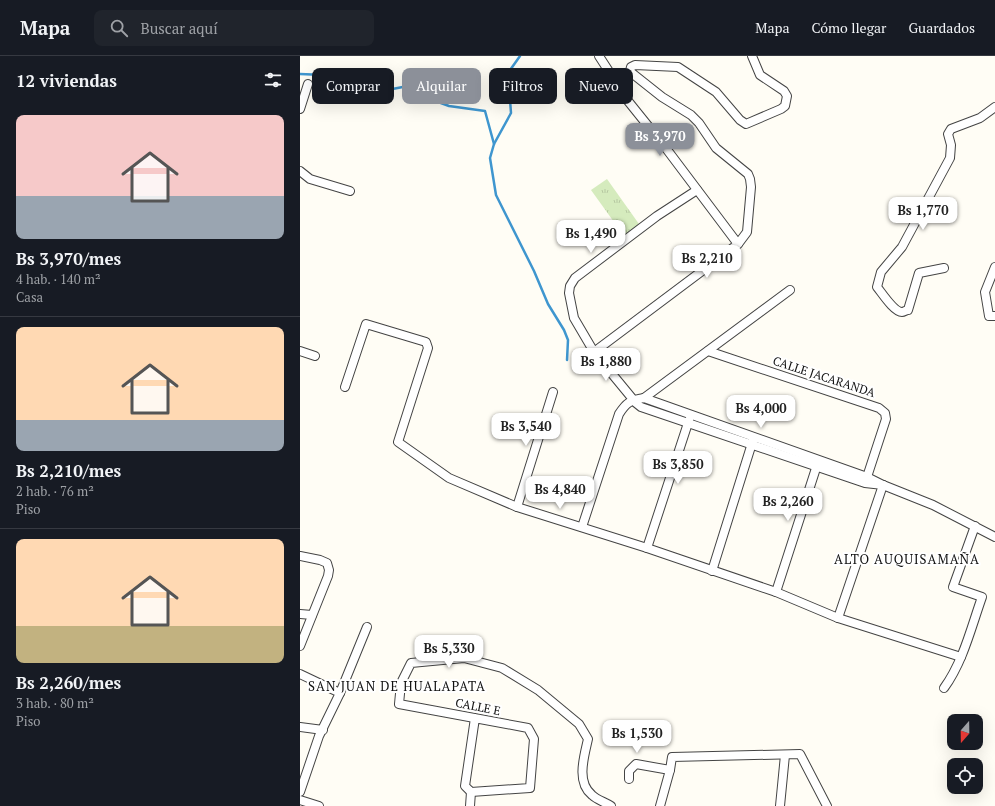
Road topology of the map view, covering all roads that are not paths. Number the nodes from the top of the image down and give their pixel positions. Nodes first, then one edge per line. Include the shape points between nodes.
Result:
1 (599, 56) edge
2 (752, 56) edge
3 (308, 84) dead end
4 (995, 107) edge
5 (300, 109) edge
6 (300, 171) edge
7 (697, 190) junction
8 (350, 192) dead end
9 (738, 244) junction
10 (995, 267) edge
11 (944, 268) dead end
12 (790, 290) dead end
13 (995, 316) edge
14 (300, 351) edge
15 (708, 351) junction
16 (594, 352) junction
17 (315, 356) dead end
18 (345, 387) dead end
19 (553, 392) dead end
20 (644, 398) junction
21 (633, 399) junction
22 (690, 415) junction
23 (688, 424) junction
24 (753, 441) junction
25 (818, 463) junction
26 (866, 480) junction
27 (883, 485) junction
28 (517, 507) junction
29 (975, 526) junction
30 (582, 527) junction
31 (995, 537) edge
32 (647, 548) junction
33 (300, 556) edge
34 (712, 571) junction
35 (776, 592) junction
36 (300, 614) edge
37 (312, 615) junction
38 (838, 618) junction
39 (367, 627) dead end
40 (300, 646) edge
41 (961, 657) junction
42 (300, 674) edge
43 (944, 688) dead end
44 (340, 693) junction
45 (475, 718) junction
46 (300, 727) edge
47 (323, 730) junction
48 (785, 755) junction
49 (670, 770) junction
50 (629, 779) dead end
51 (300, 792) edge
52 (471, 792) junction
53 (300, 800) edge
54 (319, 806) edge
55 (470, 806) edge
56 (611, 806) edge
57 (660, 806) edge
58 (780, 806) edge
59 (827, 806) edge

1 - 7 street via 628,101
2 - 9 street via 760,75 784,91 787,96 785,106 781,109 746,124 716,92 678,68 635,65 630,71 662,97 691,114 716,148 748,174 751,187 747,232
3 - 5 street
4 - 11 street via 980,118 951,129 948,134 951,145 950,158 902,247 881,272 877,287 891,306 901,312 908,310 919,273
6 - 8 street via 310,179
7 - 9 street
7 - 16 street via 657,216 575,278 569,293 574,318
9 - 16 street
10 - 13 street via 985,292 989,316
12 - 15 street
14 - 17 street
15 - 20 street
15 - 26 street, CALLE JACARANDA via 879,408 885,413 886,419
16 - 21 street
18 - 28 street via 366,324 426,342 428,348 398,442 449,478
19 - 28 street
20 - 21 street
20 - 22 street
21 - 23 street via 641,407
21 - 30 street via 619,414
22 - 23 street
22 - 24 street
23 - 24 street
23 - 32 street
24 - 25 street
24 - 34 street
25 - 26 street
25 - 35 street
26 - 27 street
27 - 29 street via 920,499
27 - 38 street
28 - 30 street
29 - 31 street
29 - 41 street via 953,587 982,597
30 - 32 street
32 - 34 street
33 - 37 street via 327,563 329,570
34 - 35 street
35 - 38 street
36 - 37 street
37 - 40 street
38 - 41 street
39 - 44 street
41 - 43 street via 953,676
42 - 44 street
44 - 47 street
45 - 52 street via 465,786
45 - 52 street, CALLE E via 528,728 534,739 530,788
45 - 56 street, CALLE E via 399,704 400,683 411,663 464,658 502,668 538,690 579,724 588,739 582,769 586,789
46 - 47 street
47 - 51 street
48 - 49 street via 672,756
48 - 58 street
48 - 59 street via 800,754
49 - 50 street via 636,764 629,771
49 - 57 street
52 - 55 street
53 - 54 street

